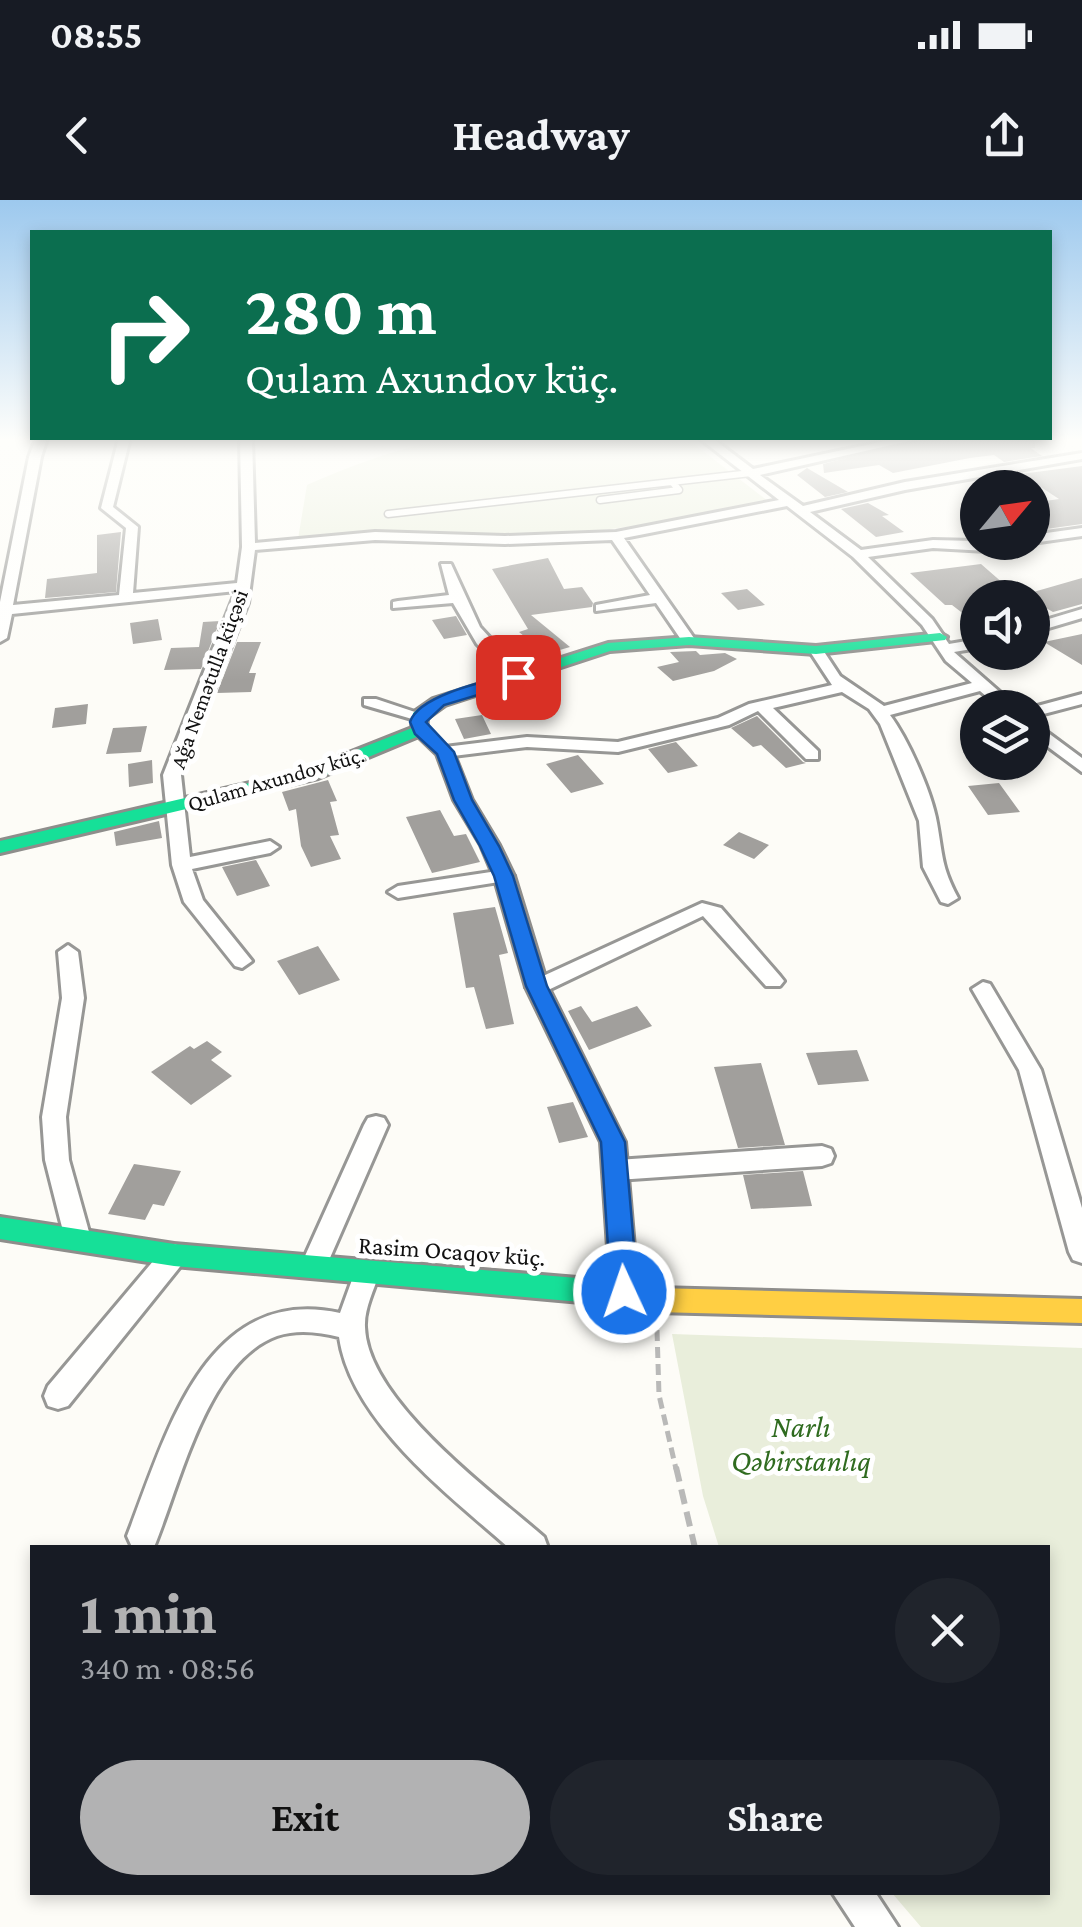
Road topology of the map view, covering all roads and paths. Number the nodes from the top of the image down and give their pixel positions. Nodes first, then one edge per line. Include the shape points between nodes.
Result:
1 (24, 519) edge
2 (121, 519) edge
3 (248, 519) edge
4 (721, 519) edge
5 (813, 519) edge
6 (1082, 532) edge
7 (616, 536) junction
8 (1050, 536) edge
9 (20, 544) junction
10 (0, 545) edge
11 (960, 546) edge
12 (249, 547) junction
13 (858, 554) junction
14 (446, 567) dead end
15 (245, 586) junction
16 (126, 597) junction
17 (660, 598) junction
18 (455, 600) junction
19 (398, 605) dead end
20 (602, 608) dead end
21 (4, 610) edge
22 (1082, 613) edge
23 (1050, 623) edge
24 (0, 638) edge
25 (689, 641) junction
26 (942, 643) junction
27 (960, 643) edge
28 (816, 650) junction
29 (518, 677) junction
30 (984, 685) junction
31 (842, 687) junction
32 (990, 690) edge
33 (1082, 699) edge
34 (370, 702) dead end
35 (762, 706) junction
36 (1050, 707) edge
37 (881, 712) junction
38 (420, 723) junction
39 (1050, 741) edge
40 (445, 752) junction
41 (812, 755) dead end
42 (1082, 767) edge
43 (174, 809) junction
44 (0, 846) edge
45 (270, 846) dead end
46 (181, 865) junction
47 (504, 876) junction
48 (398, 892) dead end
49 (948, 898) dead end
50 (68, 952) dead end
51 (242, 961) dead end
52 (773, 981) dead end
53 (537, 986) junction
54 (984, 989) dead end
55 (376, 1124) dead end
56 (822, 1156) dead end
57 (618, 1170) junction
58 (0, 1228) edge
59 (78, 1239) junction
60 (1082, 1252) edge
61 (174, 1255) junction
62 (313, 1267) junction
63 (366, 1274) junction
64 (624, 1292) junction
65 (656, 1300) junction
66 (1082, 1311) edge
67 (351, 1327) junction
68 (58, 1396) dead end
69 (143, 1536) dead end
70 (530, 1545) edge
71 (693, 1545) edge
72 (853, 1895) edge
73 (879, 1927) edge

1 - 9 street
2 - 16 street via 132,527
3 - 12 street, Ağa Nemətulla küçəsi
4 - 7 street
5 - 13 street
6 - 8 street
7 - 12 street via 508,546 376,536
7 - 17 street
9 - 10 street
9 - 21 street
11 - 13 street
12 - 15 street, Ağa Nemətulla küçəsi
13 - 26 street
14 - 18 street
15 - 16 street
15 - 43 street, Ağa Nemətulla küçəsi via 174,761
16 - 21 street
17 - 20 street
17 - 25 street
18 - 19 street
18 - 29 street via 478,638
21 - 24 street
22 - 23 street
25 - 28 street, Qulam Axundov küç.
25 - 29 street, Qulam Axundov küç. via 608,647
26 - 27 street, Qulam Axundov küç.
26 - 28 street, Qulam Axundov küç.
26 - 30 street
28 - 31 street
29 - 38 street, Qulam Axundov küç. via 439,702
30 - 32 street
30 - 37 street
31 - 35 street
31 - 37 street
33 - 36 street
34 - 38 street
35 - 40 street via 618,747 527,742
35 - 41 street
37 - 49 street via 928,820 932,867
38 - 40 street
38 - 43 street, Qulam Axundov küç. via 312,774
39 - 42 street
40 - 47 street
43 - 44 street, Qulam Axundov küç.
43 - 46 street, Ağa Nemətulla küçəsi
45 - 46 street
46 - 51 street, Ağa Nemətulla küçəsi via 194,902
47 - 48 street
47 - 53 street
50 - 59 street via 73,998 54,1116 57,1160
52 - 53 street via 714,913 702,908
53 - 57 street via 604,1118
54 - 60 street via 1030,1070
55 - 62 street
56 - 57 street
57 - 64 street
58 - 59 street, Rasim Ocaqov küç.
59 - 61 street, Rasim Ocaqov küç.
61 - 62 street, Rasim Ocaqov küç.
61 - 68 street
62 - 63 street, Rasim Ocaqov küç.
63 - 64 street, Rasim Ocaqov küç.
63 - 67 street
64 - 65 street, Rasim Ocaqov küç.
65 - 66 street, Rasim Ocaqov küç.
65 - 71 path via 660,1395
67 - 69 street via 303,1318 267,1326 232,1348 200,1395
67 - 70 street via 375,1392 401,1429
72 - 73 street

